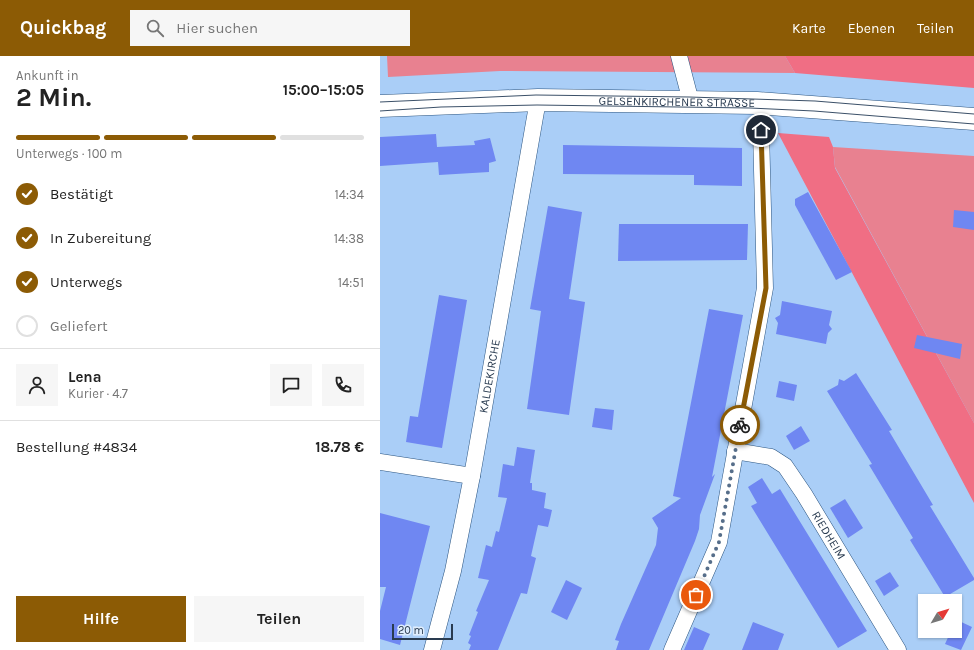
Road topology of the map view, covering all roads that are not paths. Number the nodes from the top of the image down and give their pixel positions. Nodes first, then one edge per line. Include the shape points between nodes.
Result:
1 (679, 56) edge
2 (538, 100) junction
3 (690, 102) junction
4 (380, 106) edge
5 (974, 119) edge
6 (761, 130) dead end
7 (735, 451) junction
8 (380, 462) edge
9 (472, 476) junction
10 (432, 650) edge
11 (672, 650) edge
12 (898, 650) edge

1 - 3 street
2 - 3 main road, GELSENKIRCHENER STRASSE
2 - 4 main road, GELSENKIRCHENER STRASSE
2 - 9 street, KALDEKIRCHE
3 - 5 main road, GELSENKIRCHENER STRASSE via 827,107
6 - 7 street via 766,288
7 - 11 street via 719,542
7 - 12 street, RIEDHEIM via 771,457 785,466
8 - 9 street
9 - 10 street, KALDEKIRCHE via 453,571

